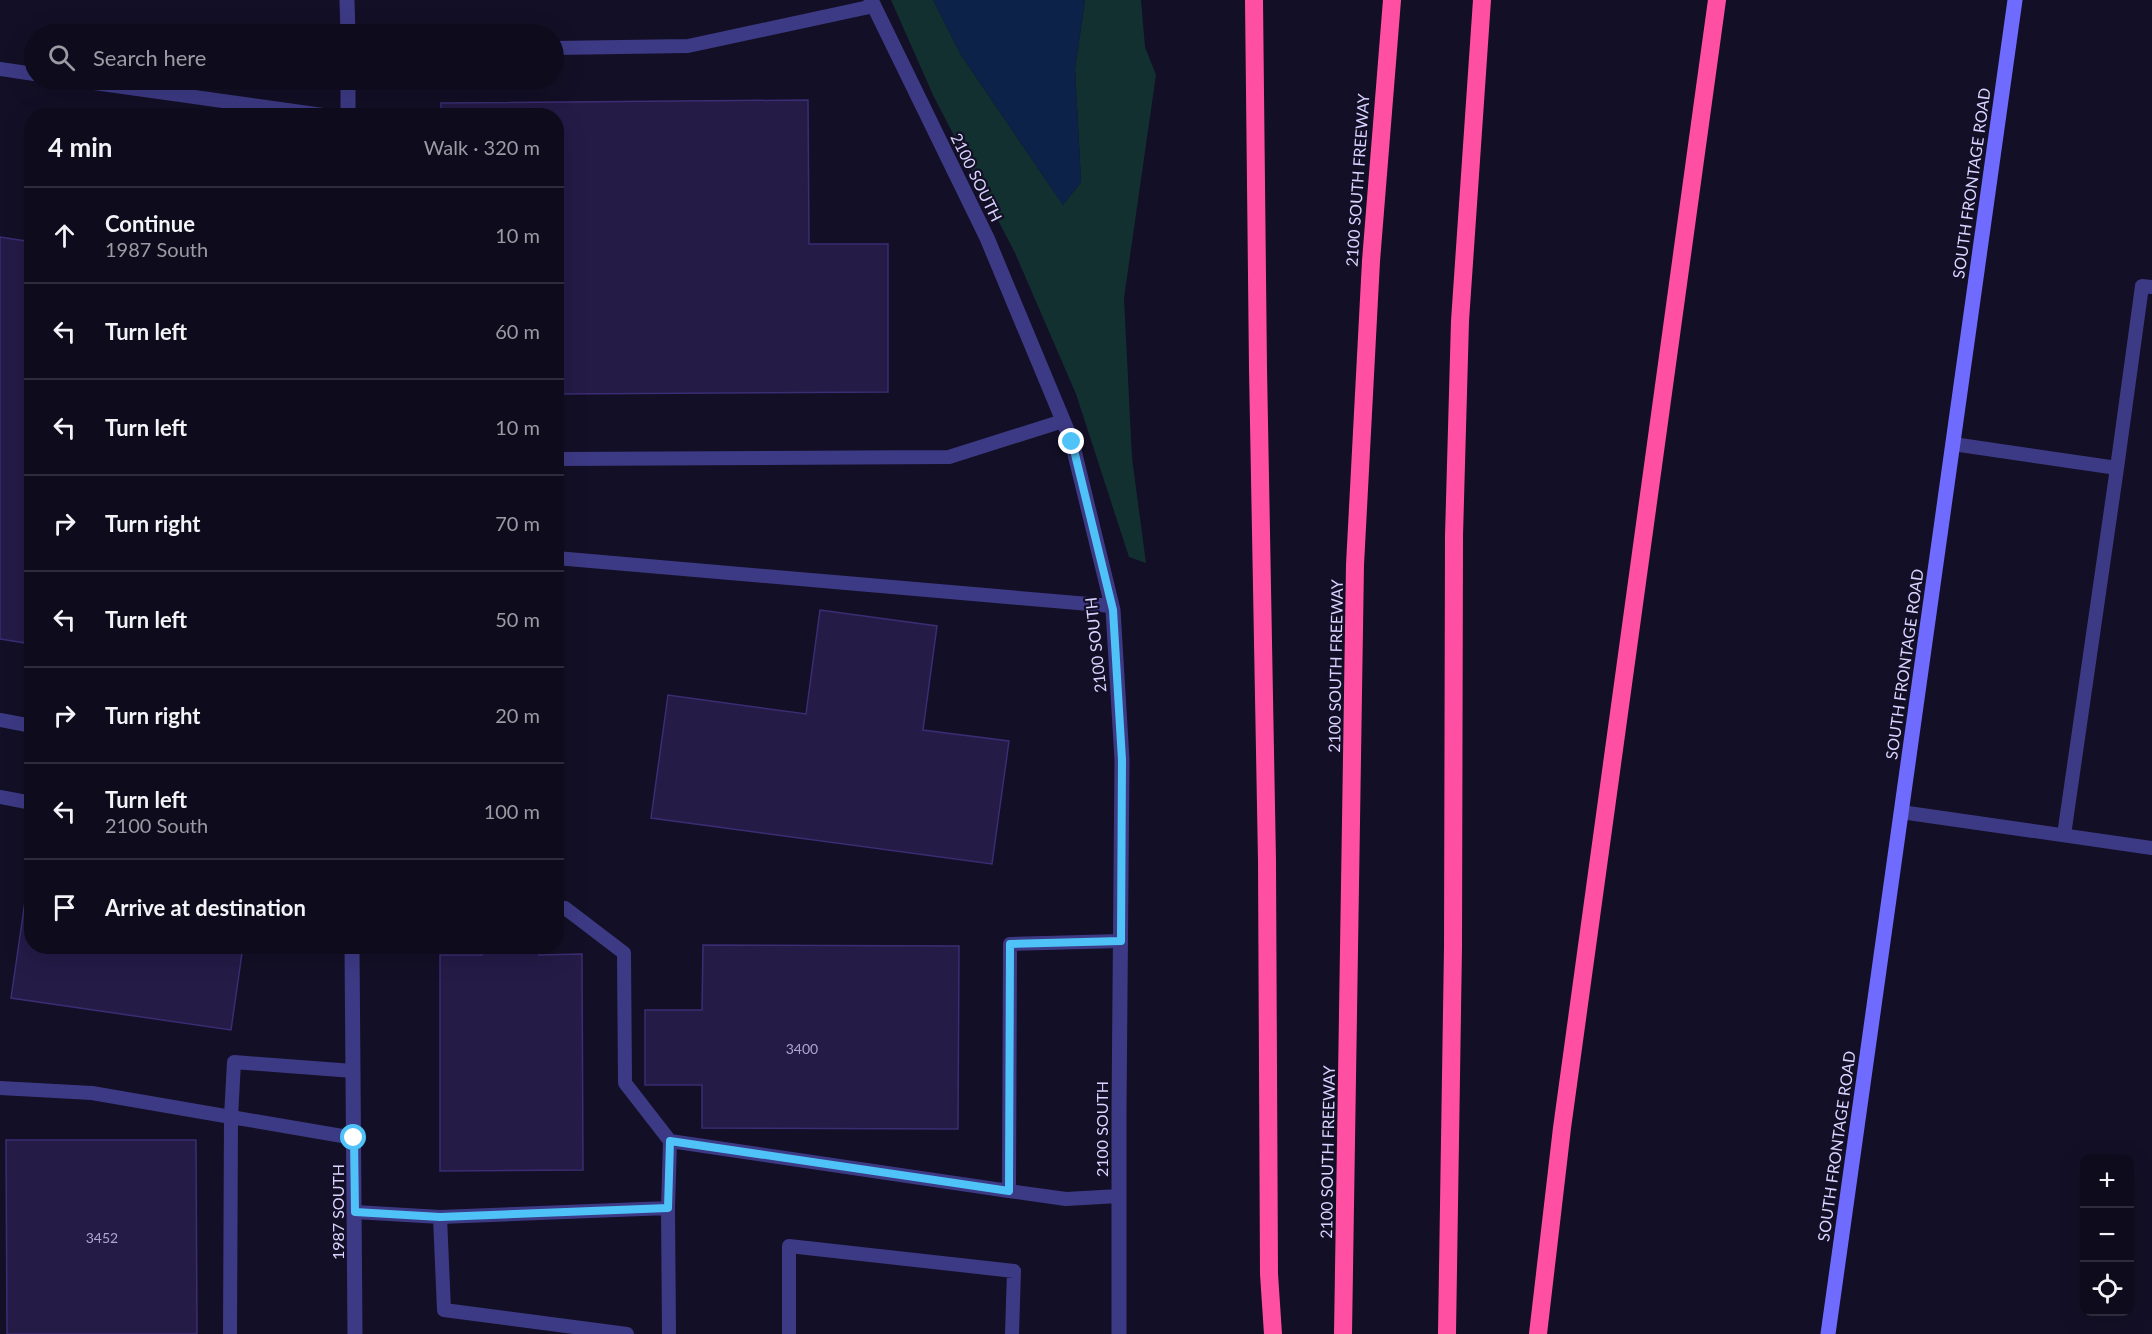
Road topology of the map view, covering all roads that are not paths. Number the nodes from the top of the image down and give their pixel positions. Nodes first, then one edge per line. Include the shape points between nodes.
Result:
1 (347, 0) edge
2 (1254, 0) edge
3 (1392, 0) edge
4 (1482, 0) edge
5 (1717, 0) edge
6 (2015, 0) edge
7 (873, 3) edge
8 (348, 24) edge
9 (564, 48) edge
10 (0, 69) edge
11 (24, 73) edge
12 (144, 90) edge
13 (348, 90) edge
14 (273, 108) edge
15 (348, 108) edge
16 (2152, 287) edge
17 (1063, 421) junction
18 (1953, 444) junction
19 (564, 459) edge
20 (2117, 468) junction
21 (564, 559) edge
22 (1112, 606) junction
23 (0, 720) edge
24 (24, 724) edge
25 (0, 797) edge
26 (24, 802) edge
27 (1901, 812) junction
28 (2064, 836) junction
29 (2152, 848) edge
30 (564, 908) edge
31 (1121, 941) junction
32 (351, 954) edge
33 (353, 1071) junction
34 (0, 1088) edge
35 (231, 1117) junction
36 (354, 1138) junction
37 (670, 1141) junction
38 (1009, 1191) junction
39 (1119, 1196) junction
40 (668, 1208) junction
41 (355, 1212) junction
42 (440, 1217) junction
43 (230, 1334) edge
44 (355, 1334) edge
45 (627, 1334) edge
46 (669, 1334) edge
47 (789, 1334) edge
48 (1012, 1334) edge
49 (1119, 1334) edge
50 (1273, 1334) edge
51 (1343, 1334) edge
52 (1447, 1334) edge
53 (1538, 1334) edge
54 (1828, 1334) edge

1 - 8 street
2 - 50 highway via 1269,1274
3 - 51 highway, 2100 SOUTH FREEWAY via 1371,261 1355,565
4 - 52 highway via 1461,310 1457,453
5 - 53 highway via 1562,1128
6 - 18 street, SOUTH FRONTAGE ROAD
7 - 9 lane via 688,46
7 - 17 street, 2100 SOUTH via 987,238
10 - 11 lane
12 - 14 lane
13 - 15 street
16 - 20 lane via 2142,286
17 - 19 lane via 949,457
17 - 22 street, 2100 SOUTH via 1072,442
18 - 20 lane
18 - 27 street, SOUTH FRONTAGE ROAD
20 - 28 lane
21 - 22 lane
22 - 31 street, 2100 SOUTH via 1122,760
23 - 24 lane
25 - 26 lane
27 - 28 lane
27 - 54 street, SOUTH FRONTAGE ROAD
28 - 29 lane
30 - 37 lane via 624,953 625,1083
31 - 38 lane via 1010,944
31 - 39 street, 2100 SOUTH
32 - 33 street, 1987 SOUTH
33 - 35 lane via 234,1062
33 - 36 street, 1987 SOUTH
34 - 35 lane via 92,1093
35 - 36 lane
35 - 43 lane
36 - 41 street, 1987 SOUTH
37 - 38 lane
37 - 40 lane
38 - 39 lane via 1066,1198
39 - 49 street, 2100 SOUTH
40 - 42 lane
40 - 46 lane
41 - 42 lane
41 - 44 street, 1987 SOUTH
42 - 45 lane via 444,1310
47 - 48 lane via 789,1246 1014,1271

